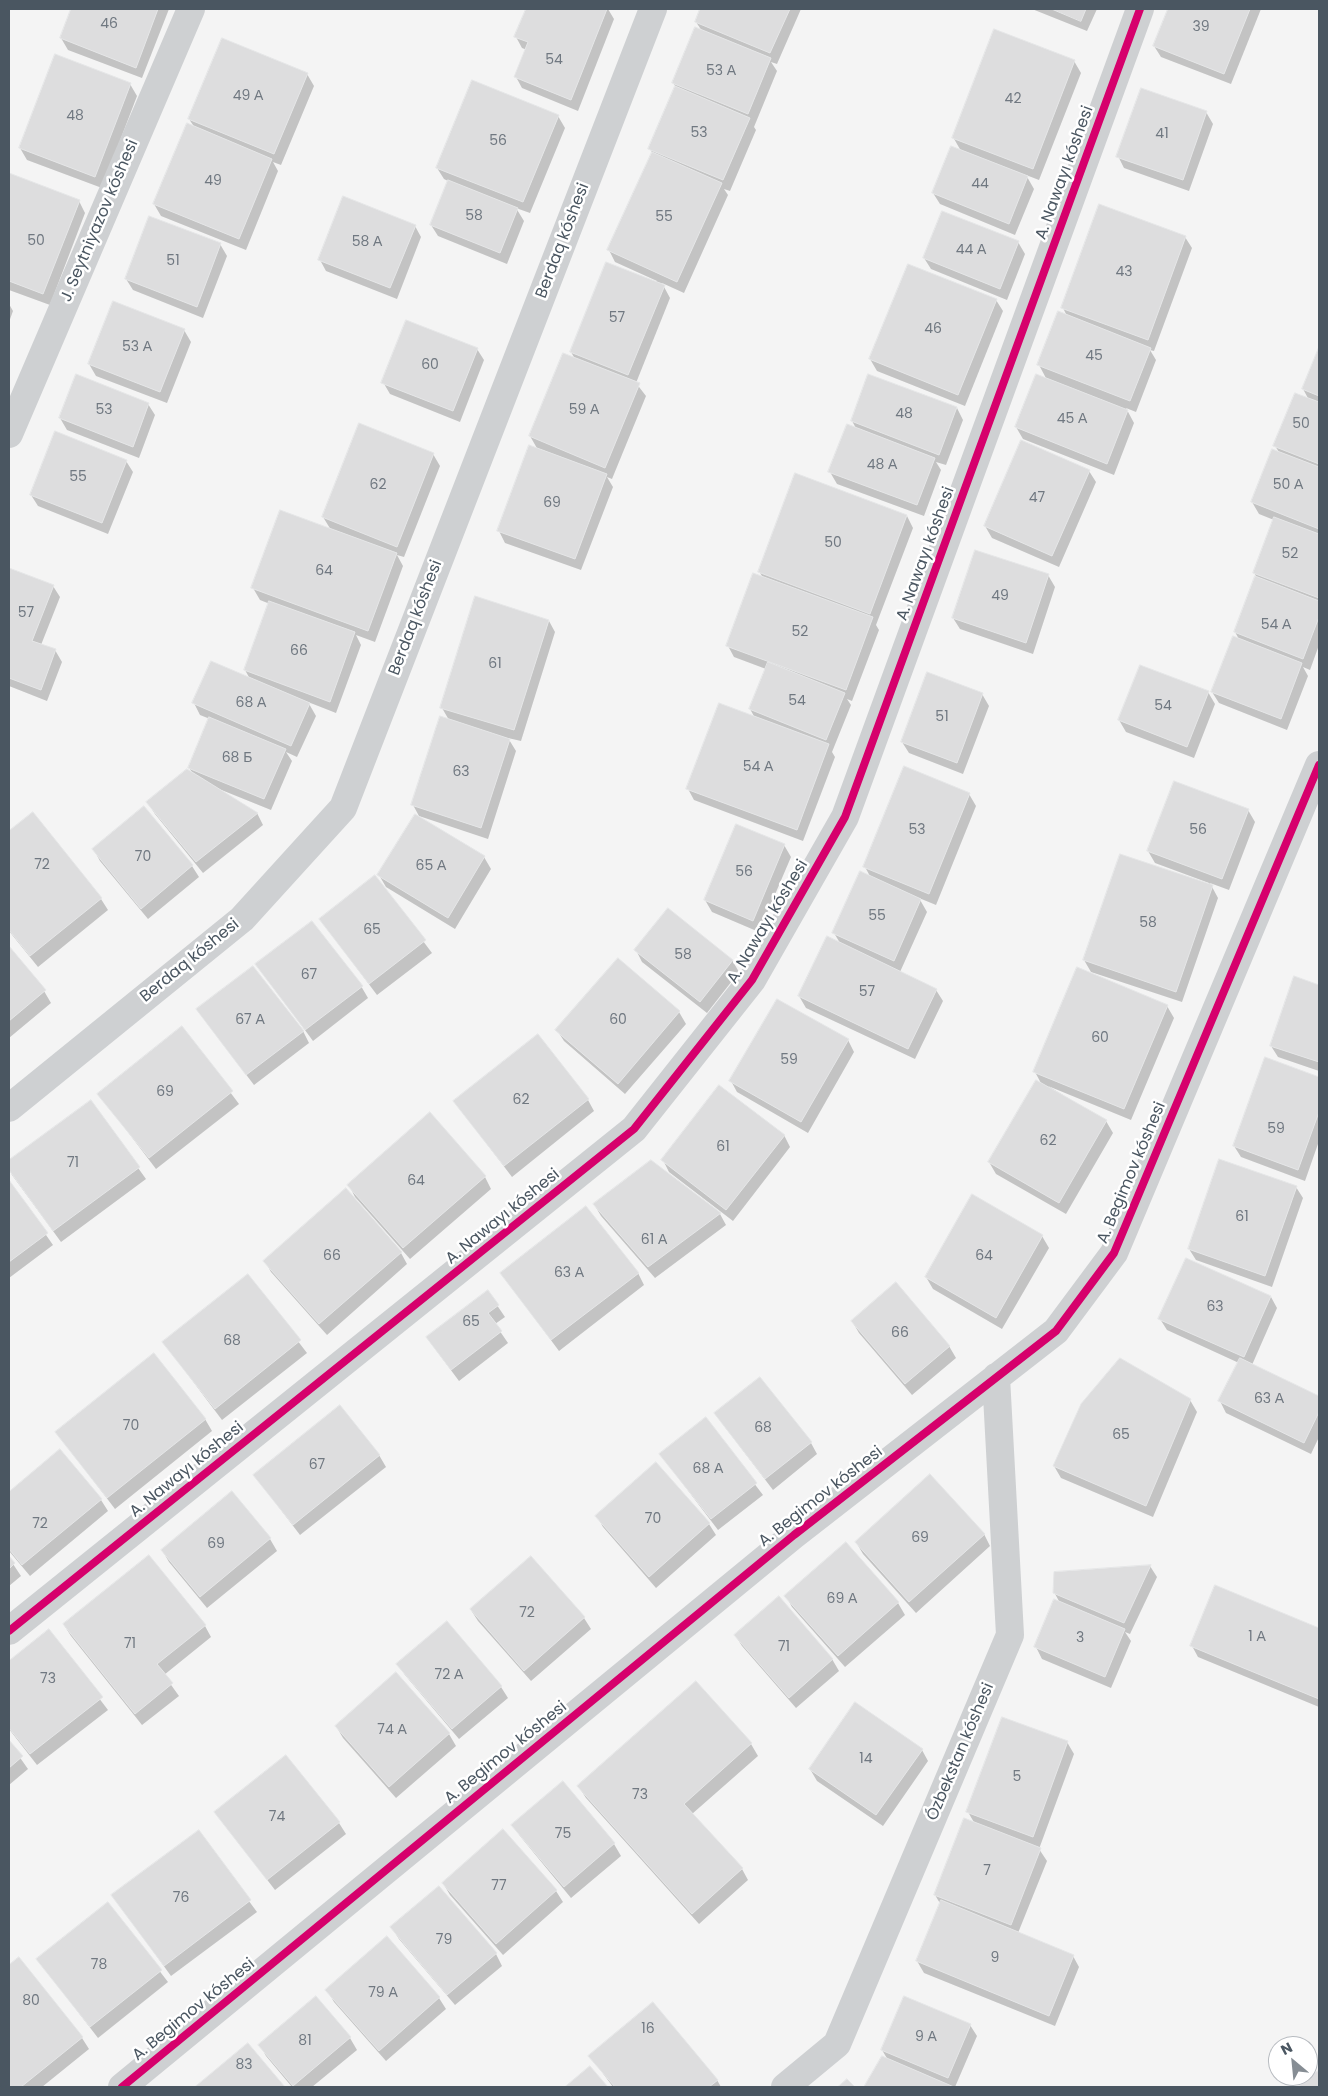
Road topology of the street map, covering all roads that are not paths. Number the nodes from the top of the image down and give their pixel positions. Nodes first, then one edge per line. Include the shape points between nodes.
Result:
1 (191, 9) edge
2 (653, 9) edge
3 (1140, 9) edge
4 (9, 434) edge
5 (1319, 765) edge
6 (9, 1108) edge
7 (996, 1377) junction
8 (9, 1632) edge
9 (122, 2087) edge
10 (785, 2087) edge

1 - 4 street, J. Seytniyazov kóshesi
2 - 6 street, Berdaq kóshesi via 343,808 242,919
3 - 8 street, A. Nawayı kóshesi via 845,817 752,980 634,1129
5 - 7 street, A. Begimov kóshesi via 1114,1253 1056,1331
7 - 9 street, A. Begimov kóshesi via 794,1535
7 - 10 street, Ózbekstan kóshesi via 1010,1635 837,2044

